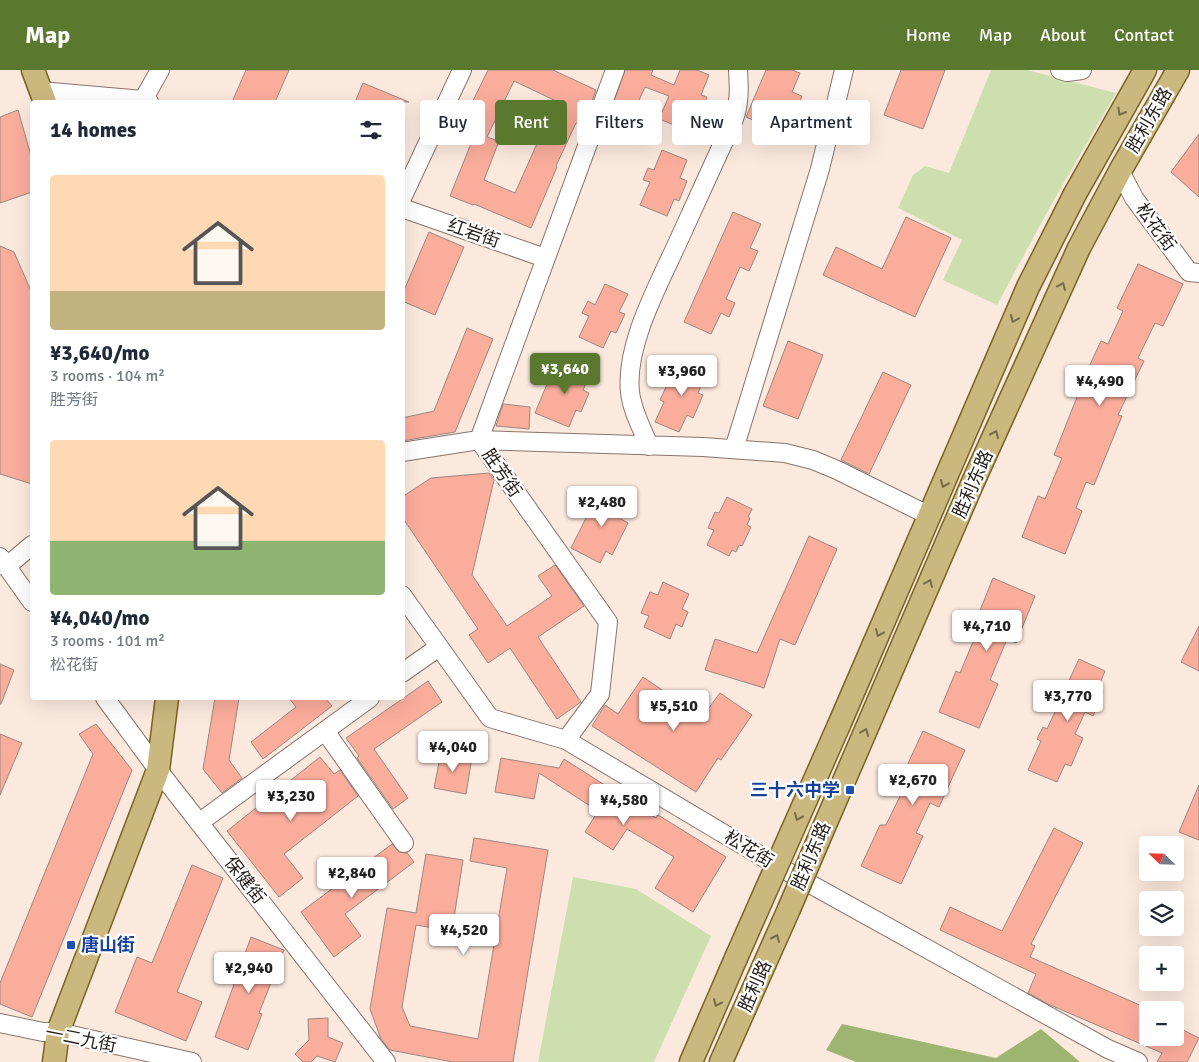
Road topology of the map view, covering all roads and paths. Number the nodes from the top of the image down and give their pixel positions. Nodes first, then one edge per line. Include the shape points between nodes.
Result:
1 (160, 70) edge
2 (462, 70) edge
3 (614, 70) edge
4 (738, 70) edge
5 (844, 70) edge
6 (1060, 70) edge
7 (1082, 70) edge
8 (1145, 70) edge
9 (1178, 70) edge
10 (39, 88) edge
11 (138, 100) edge
12 (146, 100) edge
13 (1120, 171) junction
14 (405, 192) edge
15 (405, 209) edge
16 (545, 258) junction
17 (1199, 274) edge
18 (479, 440) junction
19 (649, 446) junction
20 (734, 449) junction
21 (405, 452) edge
22 (930, 516) junction
23 (30, 546) edge
24 (3, 562) edge
25 (30, 599) edge
26 (405, 599) edge
27 (439, 646) junction
28 (405, 671) edge
29 (106, 700) edge
30 (167, 700) edge
31 (367, 700) edge
32 (325, 731) junction
33 (566, 740) junction
34 (158, 770) junction
35 (200, 822) junction
36 (404, 843) dead end
37 (789, 909) joint
38 (0, 1023) edge
39 (58, 1032) junction
40 (54, 1062) edge
41 (192, 1062) edge
42 (386, 1062) edge
43 (691, 1062) edge
44 (720, 1062) edge
45 (1138, 1062) edge

1 - 12 street
2 - 14 street
3 - 16 street, 胜芳街
4 - 19 street via 740,91 734,119 633,350 630,391
5 - 20 street via 820,170
6 - 7 street
8 -> 22 main road, 胜利路 via 1075,194 1028,287
9 - 13 main road, 胜利东路
10 - 11 street
13 - 17 street, 松花街 via 1134,198 1189,272
37 -> 13 main road, 胜利东路, bridge via 973,482 1080,248
15 - 16 street, 红岩街
16 - 18 street, 胜芳街
18 - 19 street
18 - 21 street
18 - 33 street, 胜芳街 via 608,622 600,694
19 - 20 street
20 - 22 street via 785,453 813,460
22 -> 43 main road, 胜利路, bridge
23 - 24 street
24 - 25 street
26 - 27 street, 松花街
27 - 28 street
27 - 33 street, 松花街 via 490,718
29 - 34 street, 保健街
30 - 34 main road
31 - 32 street
32 - 35 street
32 - 36 street
33 - 45 street, 松花街 via 783,869 1108,1049
34 - 35 street, 保健街
34 - 39 main road
35 - 42 street, 保健街
44 -> 37 main road, 胜利路
38 - 39 street, 一二九街
39 - 40 main road
39 - 41 street, 一二九街

